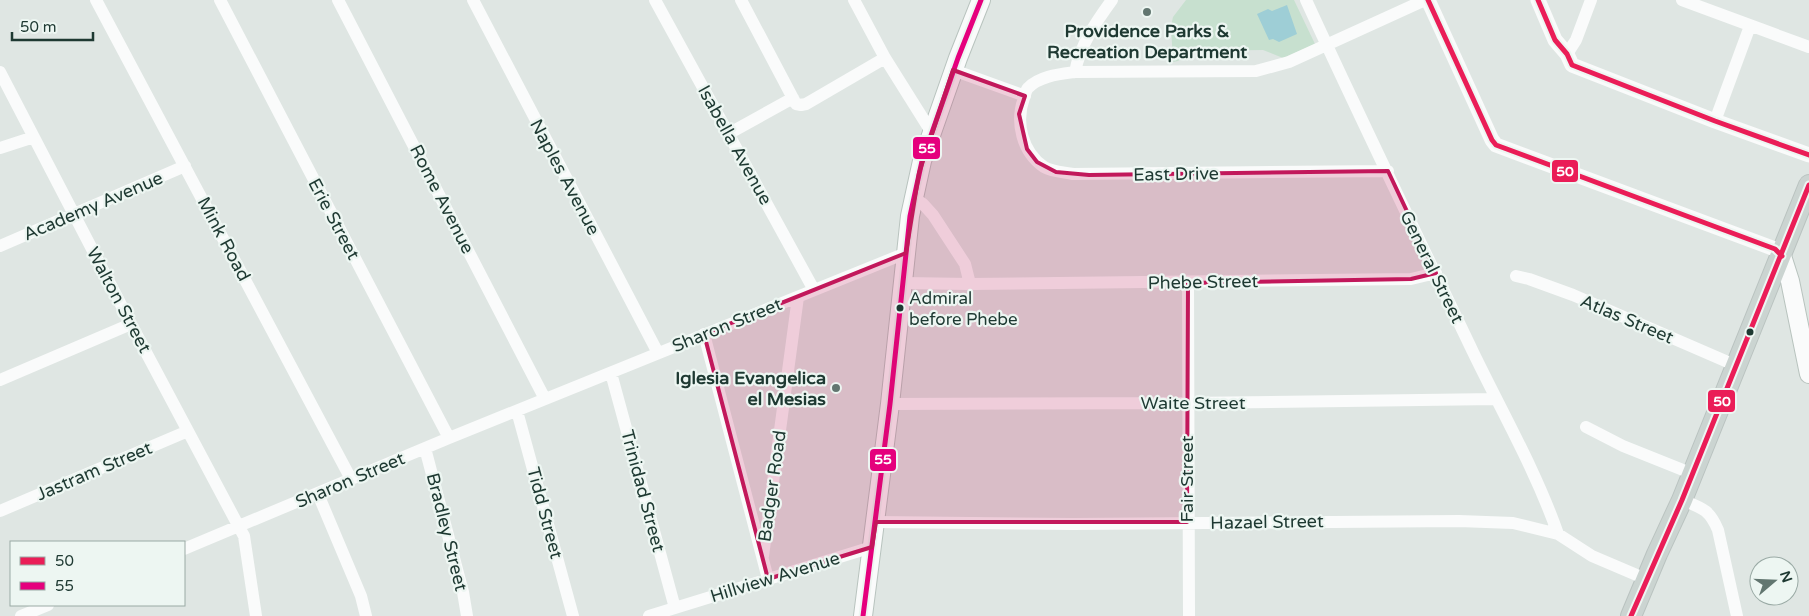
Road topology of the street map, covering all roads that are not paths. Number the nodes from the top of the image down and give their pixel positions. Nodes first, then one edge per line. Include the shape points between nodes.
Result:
1 (96, 0) edge
2 (220, 0) edge
3 (338, 0) edge
4 (473, 0) edge
5 (655, 0) edge
6 (741, 0) edge
7 (854, 0) edge
8 (981, 0) edge
9 (1112, 0) edge
10 (1306, 0) edge
11 (1427, 0) edge
12 (1538, 0) edge
13 (1590, 0) edge
14 (1682, 0) edge
15 (1750, 26) junction
16 (1327, 45) junction
17 (1809, 47) edge
18 (1567, 54) junction
19 (885, 58) junction
20 (953, 70) junction
21 (0, 72) edge
22 (1075, 72) junction
23 (1024, 96) junction
24 (797, 102) junction
25 (1715, 121) junction
26 (932, 133) junction
27 (728, 134) junction
28 (34, 136) junction
29 (0, 148) edge
30 (1809, 155) edge
31 (185, 166) junction
32 (1388, 171) junction
33 (1809, 185) edge
34 (914, 198) junction
35 (74, 215) junction
36 (0, 246) edge
37 (906, 253) junction
38 (1782, 256) junction
39 (1436, 273) junction
40 (1516, 276) dead end
41 (903, 283) junction
42 (1188, 283) junction
43 (970, 284) junction
44 (814, 290) junction
45 (798, 296) junction
46 (131, 324) junction
47 (704, 334) junction
48 (658, 353) junction
49 (1737, 366) junction
50 (611, 373) junction
51 (1809, 374) edge
52 (0, 380) edge
53 (545, 399) junction
54 (1496, 399) junction
55 (1187, 403) junction
56 (890, 404) junction
57 (516, 411) junction
58 (1586, 428) dead end
59 (188, 431) junction
60 (449, 438) junction
61 (425, 448) junction
62 (1693, 474) junction
63 (351, 479) junction
64 (318, 494) junction
65 (1682, 500) junction
66 (0, 511) edge
67 (876, 522) junction
68 (1187, 522) junction
69 (240, 527) junction
70 (1558, 534) junction
71 (872, 547) junction
72 (185, 550) edge
73 (763, 556) junction
74 (768, 579) junction
75 (1646, 579) junction
76 (46, 606) edge
77 (675, 608) junction
78 (21, 616) edge
79 (256, 616) edge
80 (366, 616) edge
81 (467, 616) edge
82 (573, 616) edge
83 (649, 616) edge
84 (864, 616) edge
85 (1189, 616) edge
86 (1631, 616) edge
87 (1736, 616) edge

1 - 31 street, Mink Road
2 - 60 street, Erie Street
3 - 53 street, Rome Avenue
4 - 48 street, Naples Avenue
5 - 27 street, Isabella Avenue
6 - 24 street
7 - 19 street
8 - 20 main road
9 - 22 street via 1078,54
10 - 16 street, General Street
11 - 16 street
11 - 38 street via 1496,145 1775,249
12 - 18 street via 1555,40
13 - 18 street via 1576,40
14 - 15 street
15 - 17 street
15 - 25 street
16 - 22 street via 1289,62 1256,71
16 - 32 street, General Street
18 - 25 street via 1572,65 1582,70
19 - 24 street
19 - 26 street
20 - 23 street
20 - 26 main road
21 - 28 street, Walton Street
22 - 23 street via 1039,80 1028,88
23 - 32 street, East Drive via 1019,114 1027,149 1037,162 1056,172 1089,176
24 - 27 street
25 - 30 street
26 - 34 main road
27 - 44 street, Isabella Avenue
28 - 29 street
28 - 35 street, Walton Street
31 - 35 street, Academy Avenue
31 - 63 street, Mink Road
32 - 39 street, General Street
33 - 38 main road
34 - 37 main road
34 - 43 street via 933,215 965,264
35 - 36 street, Academy Avenue
35 - 46 street, Walton Street
37 - 41 main road
37 - 44 street
38 - 49 main road
38 - 51 main road
39 - 42 street, Phebe Street via 1411,279
39 - 54 street, General Street
40 - 49 street, Atlas Street via 1573,295
41 - 43 street, Phebe Street
41 - 56 main road
42 - 43 street, Phebe Street
42 - 55 street, Fair Street
44 - 45 street, Sharon Street
45 - 47 street, Sharon Street
45 - 73 street, Badger Road
46 - 52 street
46 - 59 street, Walton Street
47 - 48 street, Sharon Street
47 - 73 street
48 - 50 street, Sharon Street
49 - 62 main road
50 - 53 street, Sharon Street
50 - 77 street, Trinidad Street
53 - 57 street, Sharon Street
54 - 55 street, Waite Street
54 - 70 street, General Street
55 - 56 street, Waite Street
55 - 68 street, Fair Street
56 - 67 main road
57 - 60 street, Sharon Street
57 - 82 street, Tidd Street
58 - 62 street
59 - 66 street, Jastram Street
59 - 69 street, Walton Street
60 - 61 street, Sharon Street
61 - 63 street, Sharon Street
61 - 81 street, Bradley Street
62 - 65 main road
63 - 64 street, Sharon Street
64 - 69 street, Sharon Street
64 - 80 street via 361,596
65 - 75 main road
65 - 87 street via 1707,510 1713,518
67 - 68 street, Hazael Street
67 - 71 main road
68 - 70 street, Hazael Street via 1459,521 1513,523
68 - 85 street, Fair Street
69 - 72 street, Sharon Street
69 - 79 street, Walton Street
70 - 75 street, Hazael Street via 1592,556
71 - 74 street, Hillview Avenue
71 - 84 main road
73 - 74 street
74 - 77 street, Hillview Avenue
75 - 86 main road
76 - 78 street
77 - 83 street, Hillview Avenue

